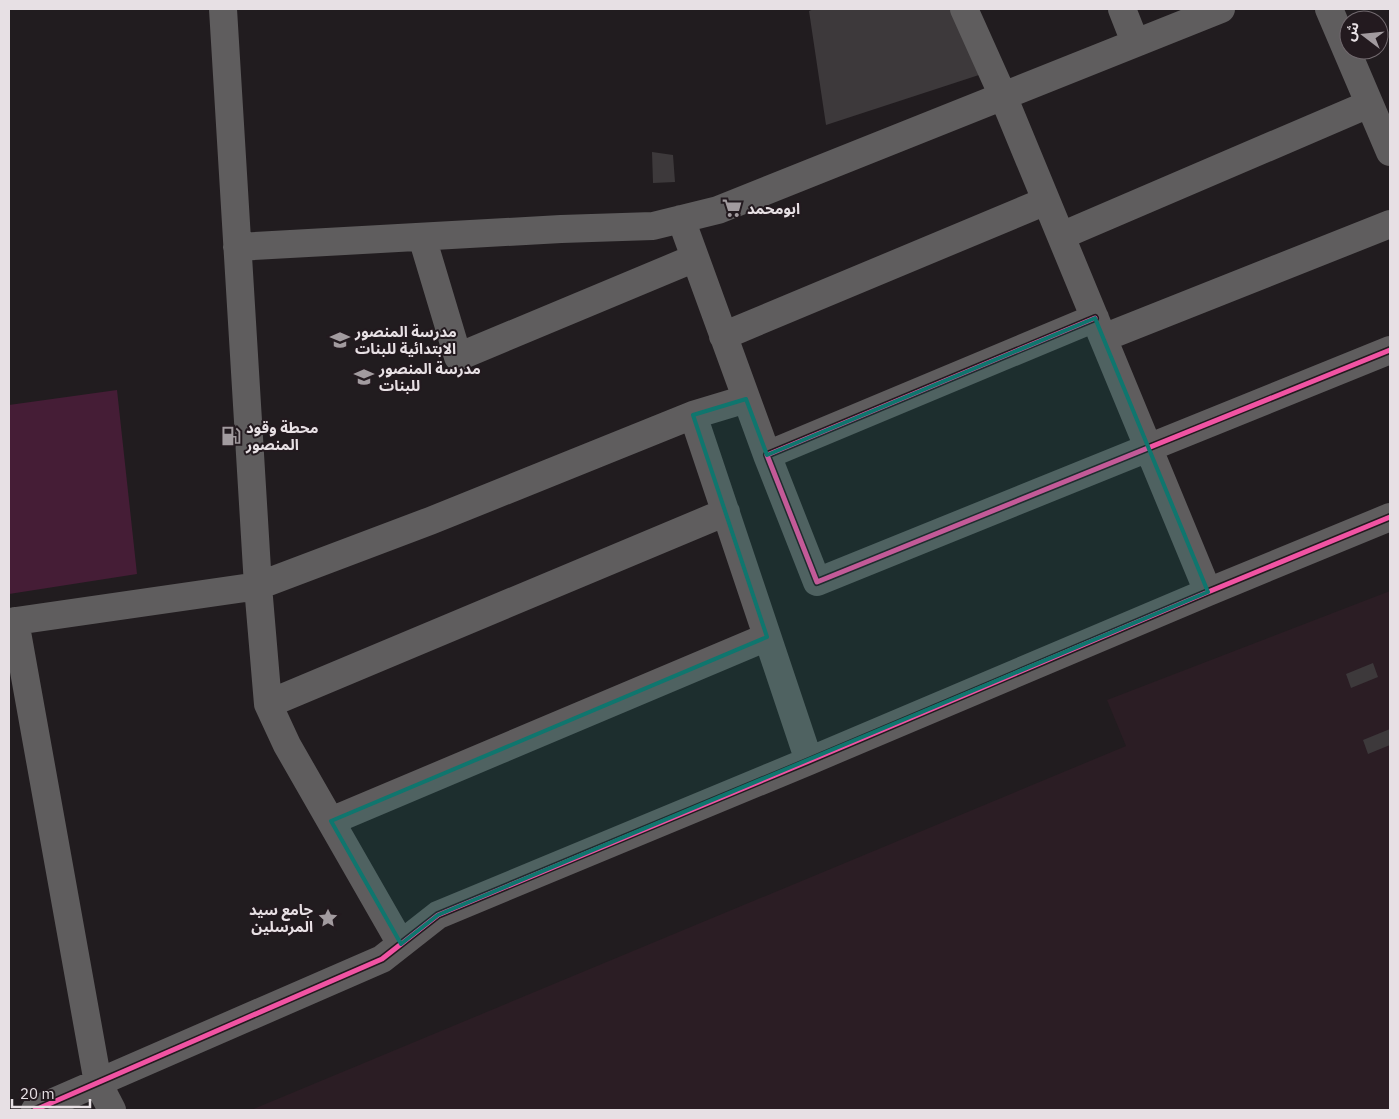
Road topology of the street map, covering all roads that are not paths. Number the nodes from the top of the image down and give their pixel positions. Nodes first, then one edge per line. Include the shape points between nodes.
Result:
1 (223, 9) edge
2 (964, 9) edge
3 (1122, 9) edge
4 (1221, 9) edge
5 (1329, 9) edge
6 (1136, 42) junction
7 (1003, 96) junction
8 (1369, 104) junction
9 (1390, 152) edge
10 (1046, 201) junction
11 (681, 219) junction
12 (1390, 224) edge
13 (422, 236) junction
14 (1061, 236) junction
15 (237, 247) junction
16 (695, 258) junction
17 (1099, 328) junction
18 (723, 336) junction
19 (1390, 350) edge
20 (746, 398) junction
21 (692, 415) junction
22 (1148, 448) junction
23 (767, 455) junction
24 (726, 512) junction
25 (1390, 517) edge
26 (258, 586) junction
27 (1208, 592) junction
28 (12, 622) edge
29 (767, 637) junction
30 (268, 704) junction
31 (810, 761) junction
32 (331, 821) junction
33 (401, 944) junction
34 (98, 1083) junction
35 (35, 1110) edge
36 (112, 1110) edge

1 - 15 street
2 - 7 street
3 - 6 street
4 - 6 street
5 - 8 street
6 - 7 street
7 - 10 street
7 - 11 street via 718,210
8 - 9 street
8 - 14 street
10 - 14 street
10 - 18 street
11 - 13 street via 653,226
11 - 16 street
12 - 17 street
13 - 15 street
13 - 16 street via 458,357
14 - 17 street
15 - 26 street
16 - 18 street
17 - 22 street
17 - 23 street
18 - 20 street
19 - 22 street
20 - 21 street
20 - 23 street
21 - 24 street
21 - 26 street via 430,521
22 - 23 street via 817,582
22 - 27 street
24 - 29 street
24 - 30 street
25 - 27 street
26 - 28 street
26 - 30 street
27 - 31 street
28 - 34 street
29 - 31 street
29 - 32 street
30 - 32 street via 287,745
31 - 33 street via 438,914
32 - 33 street
33 - 34 street via 382,959
34 - 35 street
34 - 36 street

